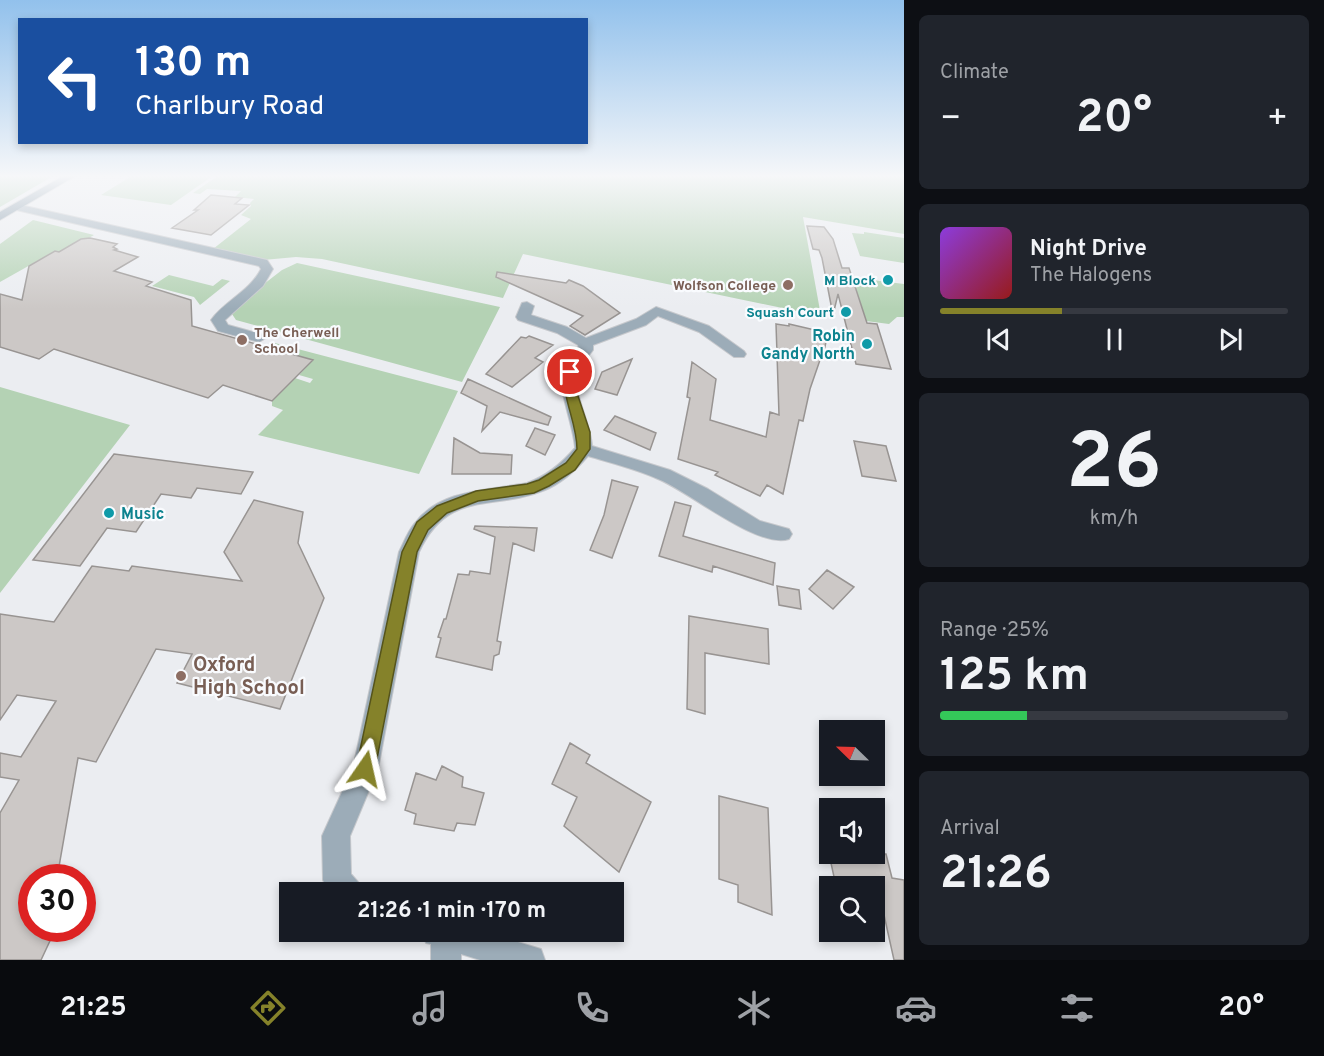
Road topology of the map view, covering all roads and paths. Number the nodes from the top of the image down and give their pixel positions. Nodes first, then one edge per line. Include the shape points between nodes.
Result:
1 (72, 220) edge
2 (519, 313) dead end
3 (259, 338) dead end
4 (585, 343) junction
5 (739, 354) dead end
6 (584, 449) junction
7 (782, 534) dead end
8 (339, 882) edge
9 (443, 942) edge
10 (530, 960) edge

1 - 3 street via 263,263 267,269 264,278 218,320 223,328
2 - 4 street
4 - 5 street via 641,322 656,311 704,329
4 - 6 street via 586,350 570,372 568,384 583,432
6 - 7 street via 664,474 754,527
6 - 8 street via 570,466 544,483 529,489 476,496 442,510 422,526 409,552 365,769 336,836
9 - 10 street

